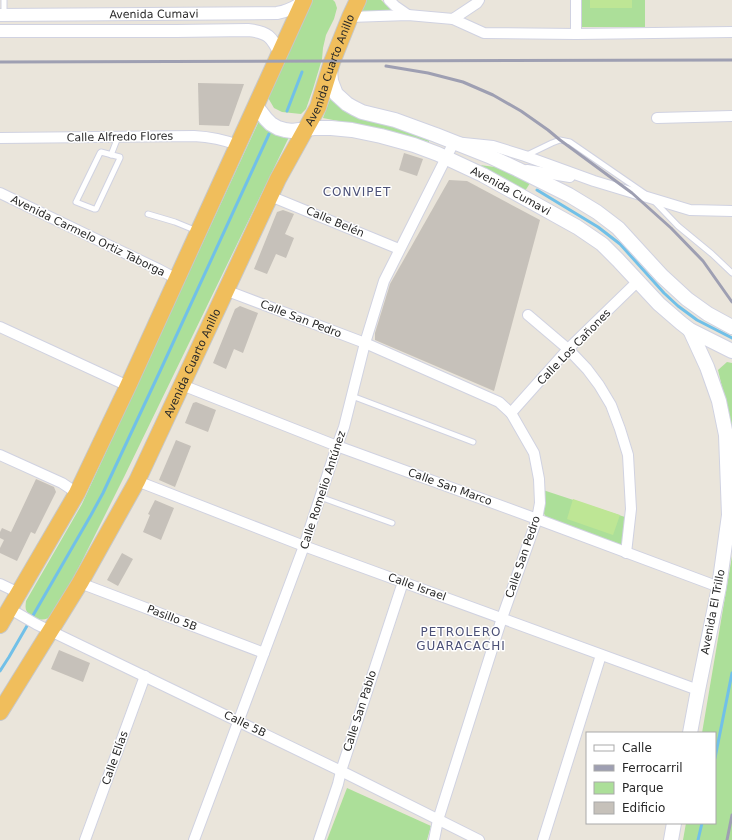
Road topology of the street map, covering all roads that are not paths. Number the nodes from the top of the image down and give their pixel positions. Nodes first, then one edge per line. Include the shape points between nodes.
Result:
1 (4, 0) edge
2 (304, 0) edge
3 (347, 0) edge
4 (358, 0) edge
5 (389, 0) edge
6 (479, 0) edge
7 (576, 0) edge
8 (176, 14) junction
9 (2, 15) edge
10 (408, 15) junction
11 (350, 17) junction
12 (453, 19) junction
13 (0, 30) edge
14 (176, 31) junction
15 (732, 32) edge
16 (576, 34) junction
17 (280, 54) junction
18 (330, 70) junction
19 (256, 106) junction
20 (732, 116) edge
21 (657, 118) dead end
22 (306, 129) junction
23 (118, 137) junction
24 (0, 138) edge
25 (454, 142) junction
26 (238, 145) junction
27 (111, 155) junction
28 (525, 156) junction
29 (447, 158) junction
30 (517, 169) junction
31 (594, 181) junction
32 (544, 182) junction
33 (0, 193) edge
34 (270, 196) junction
35 (652, 198) junction
36 (531, 201) junction
37 (732, 211) edge
38 (148, 214) dead end
39 (198, 232) junction
40 (400, 249) junction
41 (732, 273) edge
42 (177, 279) junction
43 (638, 281) junction
44 (226, 290) junction
45 (528, 315) dead end
46 (0, 327) edge
47 (732, 327) edge
48 (690, 330) junction
49 (365, 343) junction
50 (568, 349) junction
51 (732, 351) edge
52 (182, 385) junction
53 (128, 386) junction
54 (352, 396) junction
55 (511, 413) junction
56 (473, 442) dead end
57 (337, 446) junction
58 (0, 455) edge
59 (137, 481) junction
60 (77, 493) junction
61 (320, 497) junction
62 (537, 519) junction
63 (392, 523) dead end
64 (304, 546) junction
65 (626, 553) junction
66 (403, 582) junction
67 (80, 583) junction
68 (0, 584) edge
69 (719, 587) junction
70 (19, 593) junction
71 (10, 609) junction
72 (502, 618) junction
73 (0, 625) edge
74 (50, 631) junction
75 (264, 653) junction
76 (601, 655) junction
77 (145, 676) junction
78 (698, 690) junction
79 (0, 712) edge
80 (239, 721) junction
81 (690, 732) edge
82 (340, 771) junction
83 (438, 820) junction
84 (674, 824) edge
85 (85, 840) edge
86 (194, 840) edge
87 (319, 840) edge
88 (434, 840) edge
89 (479, 840) edge
90 (543, 840) edge
91 (671, 840) edge

1 - 9 lane
2 - 8 street, Avenida Cumavi via 291,10 277,13
2 - 17 highway
3 - 11 highway
4 - 11 highway, Avenida Cuarto Anillo
5 - 10 street
6 - 12 street
7 - 16 street
8 - 9 street, Avenida Cumavi
8 - 14 street via 182,22
10 - 11 street
10 - 12 street
11 - 18 highway, Avenida Cuarto Anillo
12 - 16 street via 484,33
13 - 14 street, Avenida Cumavi
14 - 17 street, Avenida Cumavi via 259,32 272,39
15 - 16 street
17 - 19 highway
18 - 22 highway, Avenida Cuarto Anillo via 318,108
18 - 25 main road, Avenida Cumavi via 336,94 347,104 362,112 395,120
19 - 22 main road, Avenida Cumavi via 266,119 278,128 292,131
19 - 26 highway
20 - 21 street
22 - 29 main road, Avenida Cumavi via 352,130 414,145
22 - 34 highway, Avenida Cuarto Anillo
23 - 24 street, Calle Alfredo Flores
23 - 26 street, Calle Alfredo Flores via 204,136
23 - 27 lane
25 - 28 street via 493,146
25 - 29 street, Calle Romelio Antúnez
25 - 30 main road, Avenida Cumavi
26 - 39 highway
27 - 27 lane via 100,153 77,202 96,209 120,158
28 - 31 street
28 - 35 lane via 560,140 570,142
29 - 36 main road, Avenida Cumavi
29 - 40 street, Calle Romelio Antúnez
30 - 31 street
30 - 32 main road, Avenida Cumavi
31 - 35 street
32 - 36 main road via 533,189
32 - 47 main road, Avenida Cumavi via 597,212 618,228 687,299
33 - 42 street, Avenida Carmelo Ortiz Taborga
34 - 40 street, Calle Belén
34 - 44 highway, Avenida Cuarto Anillo
35 - 37 street via 690,210
35 - 41 lane via 678,226
36 - 43 main road, Avenida Cumavi via 602,244
38 - 39 lane
39 - 42 highway
40 - 49 street, Calle Romelio Antúnez via 384,281
42 - 53 highway
43 - 48 main road, Avenida Cumavi via 659,304
43 - 50 street, Calle Los Cañones
44 - 49 street, Calle San Pedro
44 - 52 highway, Avenida Cuarto Anillo
45 - 50 street
46 - 53 street
48 - 51 main road, Avenida Cumavi
48 - 69 main road, Avenida El Trillo via 719,400 726,435 729,515
49 - 54 street, Calle Romelio Antúnez
49 - 55 street, Calle San Pedro via 499,402
50 - 55 street, Calle Los Cañones
50 - 65 street via 599,385 611,405 628,455 631,509
52 - 57 street, Calle San Marco
52 - 59 highway, Avenida Cuarto Anillo
53 - 60 highway
54 - 56 lane
54 - 57 street, Calle Romelio Antúnez
55 - 62 street, Calle San Pedro via 534,453 540,485
57 - 61 street, Calle Romelio Antúnez
57 - 62 street, Calle San Marco
58 - 60 street via 62,483
59 - 64 street, Calle Israel
59 - 67 highway, Avenida Cuarto Anillo
60 - 70 highway
61 - 63 lane
61 - 64 street, Calle Romelio Antúnez
62 - 65 street, Calle San Marco
62 - 72 street, Calle San Pedro
64 - 66 street, Calle Israel
64 - 75 street, Calle Romelio Antúnez
65 - 69 street, Calle San Marco
66 - 72 street, Calle Israel
66 - 82 street, Calle San Pablo
67 - 74 highway, Avenida Cuarto Anillo
67 - 75 street, Pasillo 5B
68 - 70 street
69 - 78 main road, Avenida El Trillo
70 - 71 highway
71 - 73 highway
71 - 74 street, Calle 5B
72 - 76 street, Calle Israel
72 - 83 street, Calle San Pedro
74 - 77 street, Calle 5B
74 - 79 highway, Avenida Cuarto Anillo
75 - 80 street, Calle Romelio Antúnez
76 - 78 street, Calle Israel
76 - 90 street
77 - 80 street, Calle 5B
77 - 85 street, Calle Elías
78 - 81 main road, Avenida El Trillo
80 - 82 street, Calle 5B
80 - 86 street, Calle Romelio Antúnez
82 - 83 street, Calle 5B
82 - 87 street, Calle San Pablo
83 - 88 street, Calle San Pedro
83 - 89 street, Calle 5B
84 - 91 main road

